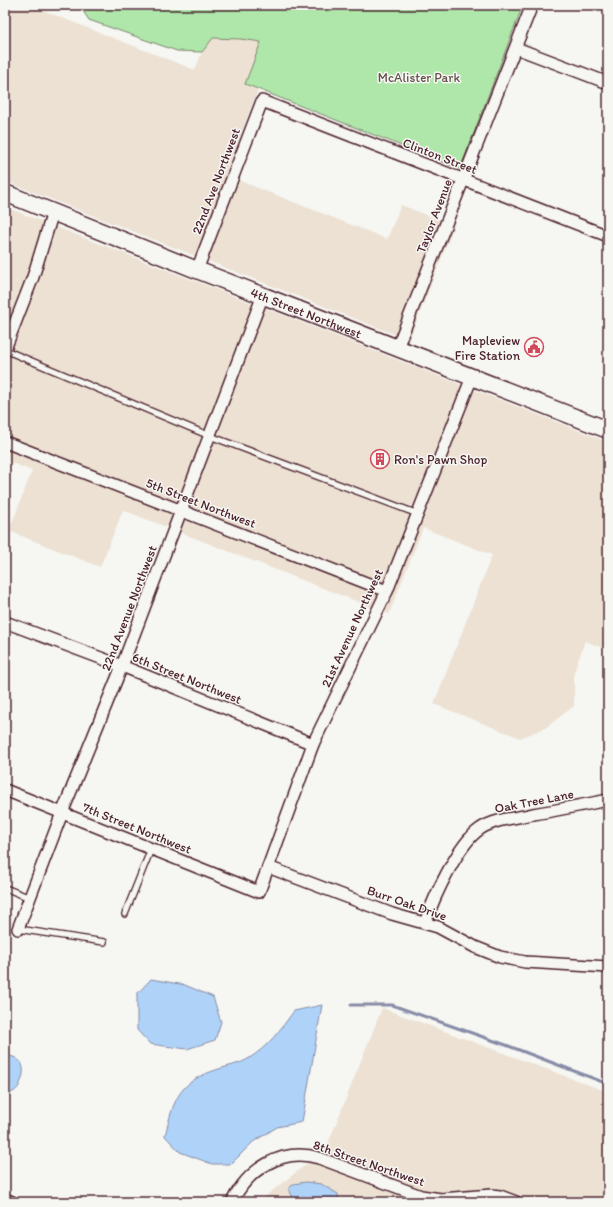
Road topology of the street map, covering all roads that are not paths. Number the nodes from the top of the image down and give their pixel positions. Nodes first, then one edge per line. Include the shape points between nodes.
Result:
1 (532, 5) edge
2 (516, 48) junction
3 (608, 83) edge
4 (262, 101) joint
5 (464, 180) junction
6 (5, 193) edge
7 (53, 212) junction
8 (608, 236) edge
9 (197, 270) junction
10 (263, 295) junction
11 (397, 348) junction
12 (5, 350) edge
13 (472, 377) junction
14 (608, 430) edge
15 (210, 436) junction
16 (5, 442) edge
17 (182, 510) junction
18 (418, 514) junction
19 (387, 591) junction
20 (5, 622) edge
21 (122, 666) junction
22 (313, 744) junction
23 (5, 790) edge
24 (608, 800) edge
25 (62, 813) junction
26 (151, 849) junction
27 (268, 867) junction
28 (5, 888) edge
29 (259, 892) joint
30 (30, 898) junction
31 (125, 914) dead end
32 (425, 923) junction
33 (18, 929) joint
34 (104, 942) dead end
35 (608, 967) edge
36 (5, 1199) edge
37 (12, 1202) edge
38 (232, 1202) edge
39 (516, 1202) edge

1 - 2 street, Taylor Avenue
2 - 3 street
2 - 5 street, Taylor Avenue
4 - 5 street, Clinton Street
4 - 9 street, 22nd Ave Northwest
5 - 8 street, Clinton Street
5 - 11 street, Taylor Avenue
6 - 7 street, 4th Street Northwest
7 - 9 street, 4th Street Northwest
7 - 12 street via 33,277
9 - 10 street, 4th Street Northwest
10 - 11 street, 4th Street Northwest
10 - 15 street, 22nd Avenue Northwest
11 - 13 street, 4th Street Northwest
12 - 15 lane
13 - 14 street, 4th Street Northwest
13 - 18 street, 21st Avenue Northwest
15 - 17 street, 22nd Avenue Northwest
15 - 18 lane
16 - 17 street, 5th Street Northwest
17 - 19 street, 5th Street Northwest
17 - 21 street, 22nd Avenue Northwest
18 - 19 street, 21st Avenue Northwest
19 - 22 street, 21st Avenue Northwest
20 - 21 street, 6th Street Northwest
21 - 22 street, 6th Street Northwest
21 - 25 street, 22nd Avenue Northwest
22 - 27 street, 21st Avenue Northwest
23 - 25 street, 7th Street Northwest
24 - 32 street, Oak Tree Lane via 503,820 480,829 471,836 439,889
25 - 26 street, 7th Street Northwest
25 - 30 street, 22nd Avenue Northwest
26 - 29 street, 7th Street Northwest
26 - 31 lane
27 - 29 street, 21st Avenue Northwest
27 - 32 street, Burr Oak Drive via 392,914
28 - 30 lane
30 - 33 street, 22nd Avenue Northwest
32 - 35 street, Burr Oak Drive via 488,953 510,960
33 - 34 lane
36 - 37 street
38 - 39 street, 8th Street Northwest via 244,1182 259,1168 279,1158 296,1155 319,1158 421,1196 441,1199 491,1195

